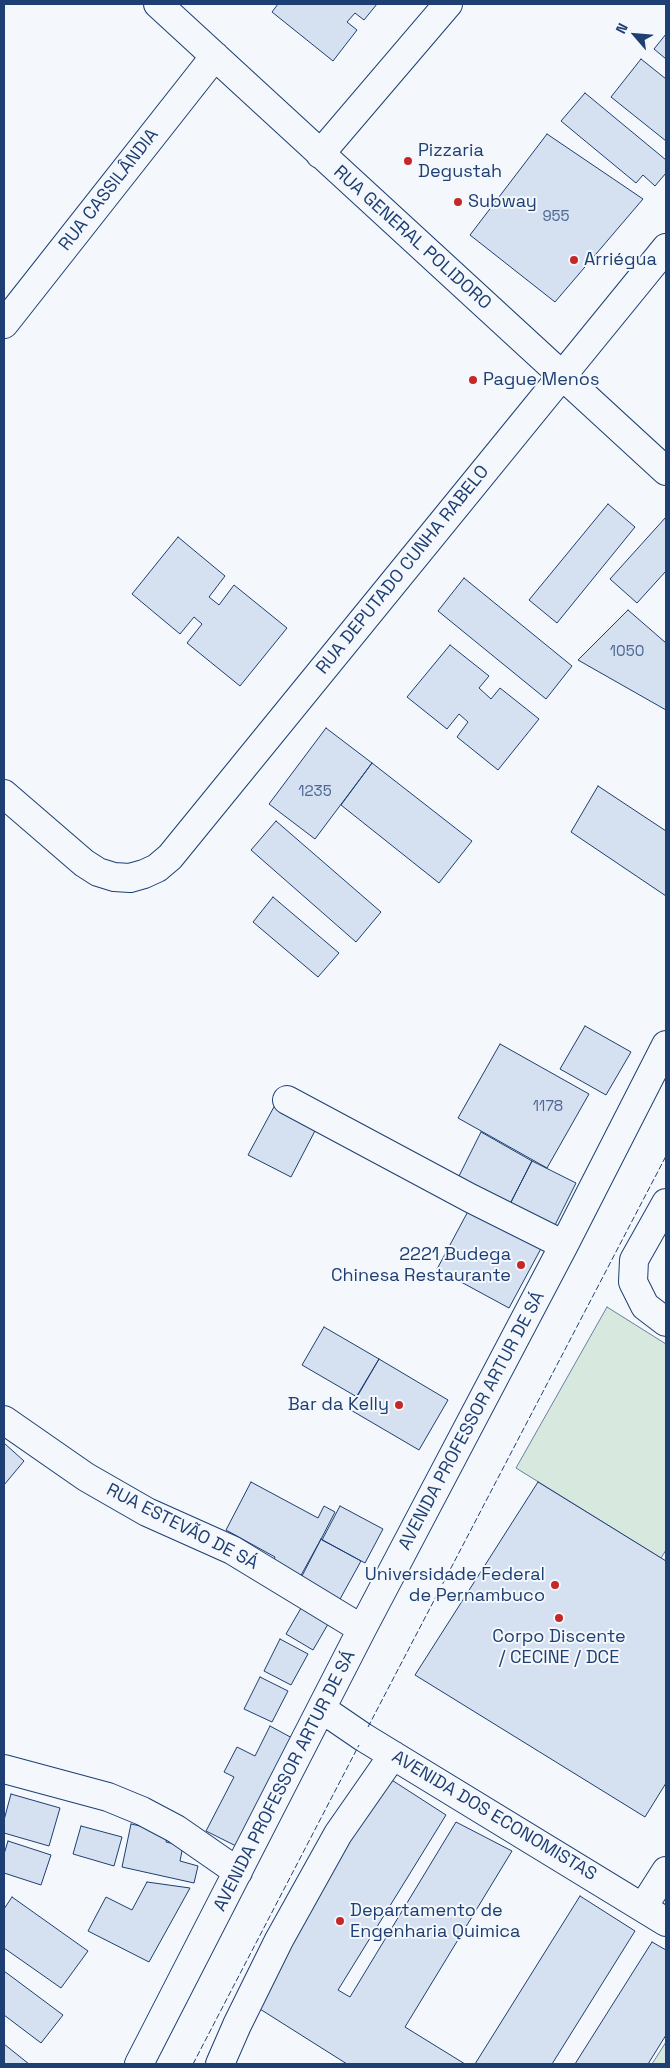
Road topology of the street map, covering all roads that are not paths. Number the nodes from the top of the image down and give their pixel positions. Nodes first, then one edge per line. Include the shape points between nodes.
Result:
1 (158, 4) edge
2 (448, 4) edge
3 (215, 56) junction
4 (320, 154) junction
5 (666, 248) edge
6 (4, 324) edge
7 (563, 374) junction
8 (666, 471) edge
9 (4, 794) edge
10 (666, 1045) edge
11 (287, 1100) dead end
12 (666, 1203) edge
13 (564, 1245) junction
14 (666, 1322) edge
15 (4, 1420) edge
16 (362, 1629) junction
17 (322, 1709) junction
18 (393, 1755) junction
19 (4, 1769) edge
20 (666, 1871) edge
21 (238, 1872) junction
22 (643, 1907) junction
23 (666, 1922) edge
24 (139, 2064) edge
25 (220, 2064) edge

1 - 3 street, RUA GENERAL POLIDORO
2 - 4 street
3 - 4 street, RUA GENERAL POLIDORO
3 - 6 street, RUA CASSILÂNDIA
4 - 7 street, RUA GENERAL POLIDORO
5 - 7 street, RUA DEPUTADO CUNHA RABELO
7 - 8 street, RUA GENERAL POLIDORO
7 - 9 street, RUA DEPUTADO CUNHA RABELO via 158,868 130,878 98,872
10 - 13 street, AVENIDA PROFESSOR ARTUR DE SÁ
11 - 13 street via 461,1194
12 - 14 street via 634,1260 633,1282 645,1306
13 - 16 street, AVENIDA PROFESSOR ARTUR DE SÁ
15 - 16 street, RUA ESTEVÃO DE SÁ via 86,1477 147,1512 232,1550
16 - 17 street, AVENIDA PROFESSOR ARTUR DE SÁ
17 - 18 street, AVENIDA DOS ECONOMISTAS
17 - 21 street, AVENIDA PROFESSOR ARTUR DE SÁ
18 - 22 street, AVENIDA DOS ECONOMISTAS
18 - 25 street via 338,1834 279,1940
19 - 21 street via 108,1797 142,1811 176,1829
20 - 22 street
21 - 24 street, AVENIDA PROFESSOR ARTUR DE SÁ
22 - 23 street, AVENIDA DOS ECONOMISTAS

